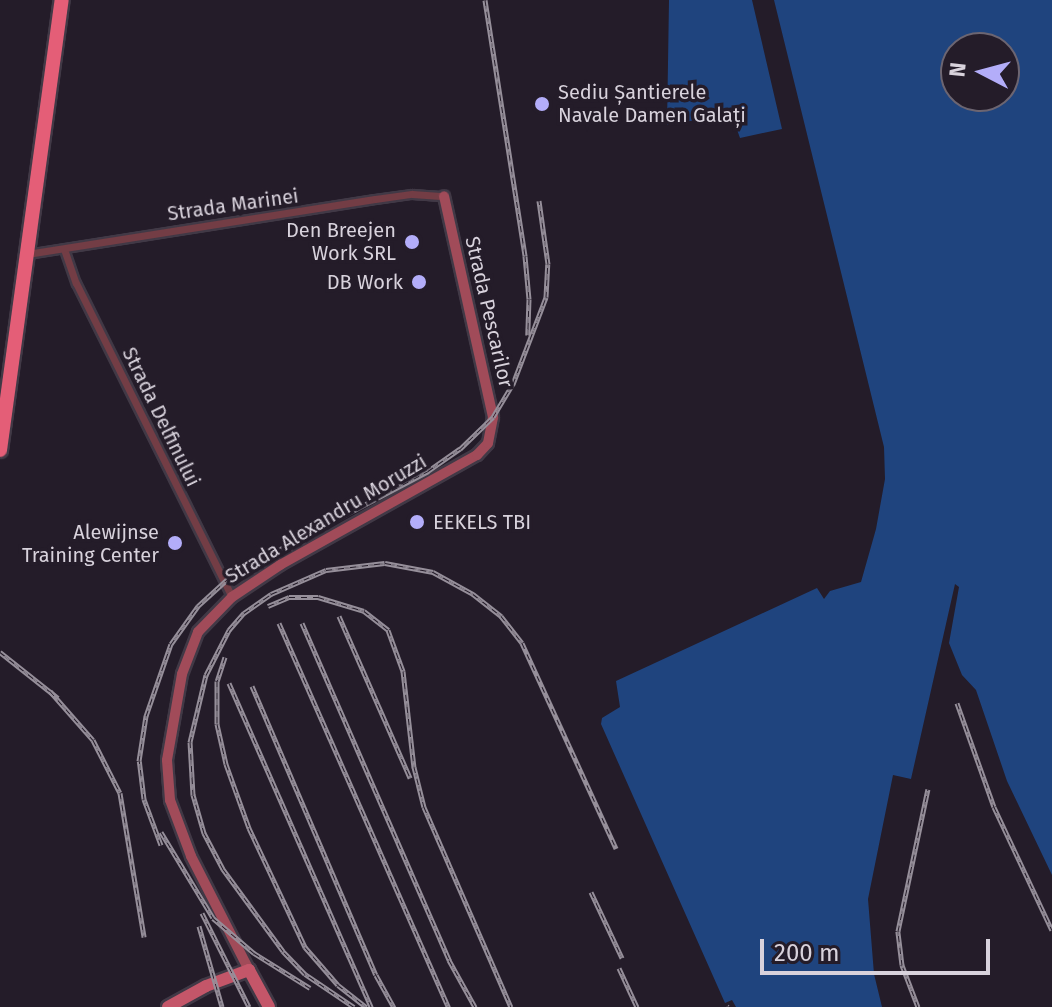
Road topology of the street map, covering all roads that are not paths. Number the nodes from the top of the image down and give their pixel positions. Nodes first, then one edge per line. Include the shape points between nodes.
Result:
1 (62, 0) edge
2 (444, 196) joint
3 (64, 249) junction
4 (27, 254) junction
5 (491, 436) joint
6 (0, 450) edge
7 (232, 597) junction
8 (249, 970) junction
9 (168, 1007) edge
10 (269, 1007) edge

1 - 4 highway
2 - 3 street, Strada Marinei via 375,199
2 - 5 street, Strada Pescarilor via 491,401
3 - 4 street, Strada Marinei
3 - 7 street, Strada Delfinului
4 - 6 highway
5 - 7 street, Strada Alexandru Moruzzi via 477,455
7 - 8 street, Strada Alexandru Moruzzi via 207,621 189,652 175,708 167,781 183,837
8 - 9 main road
8 - 10 main road, Strada Alexandru Moruzzi

